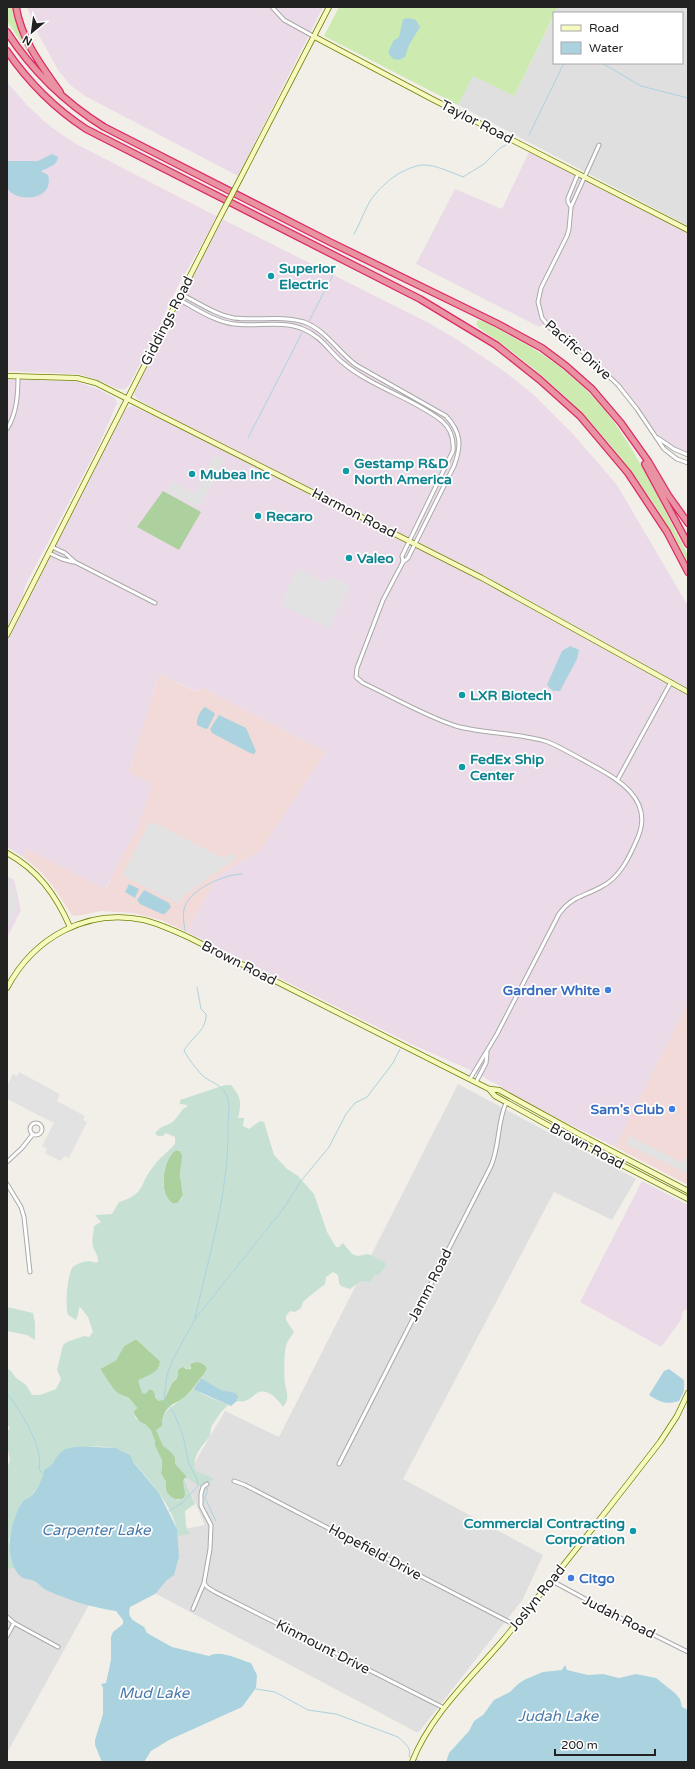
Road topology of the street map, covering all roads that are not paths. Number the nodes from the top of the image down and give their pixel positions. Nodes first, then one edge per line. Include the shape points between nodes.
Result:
1 (16, 7) edge
2 (272, 7) edge
3 (329, 7) edge
4 (7, 32) edge
5 (314, 36) junction
6 (7, 51) edge
7 (65, 99) junction
8 (599, 144) dead end
9 (578, 174) junction
10 (584, 177) junction
11 (571, 207) junction
12 (688, 230) edge
13 (181, 294) junction
14 (178, 299) junction
15 (7, 376) edge
16 (18, 376) junction
17 (127, 399) junction
18 (7, 429) edge
19 (657, 437) junction
20 (637, 448) junction
21 (688, 456) edge
22 (688, 463) edge
23 (688, 523) edge
24 (410, 541) junction
25 (415, 544) junction
26 (688, 544) edge
27 (52, 547) junction
28 (49, 553) junction
29 (75, 562) junction
30 (403, 562) junction
31 (688, 572) edge
32 (155, 603) dead end
33 (7, 635) edge
34 (671, 682) junction
35 (688, 692) edge
36 (618, 779) junction
37 (7, 853) edge
38 (70, 927) junction
39 (7, 988) edge
40 (487, 1052) junction
41 (470, 1079) junction
42 (476, 1082) junction
43 (489, 1089) junction
44 (511, 1097) junction
45 (506, 1103) junction
46 (33, 1134) dead end
47 (572, 1139) junction
48 (617, 1155) junction
49 (7, 1162) edge
50 (7, 1184) edge
51 (688, 1191) edge
52 (688, 1199) edge
53 (30, 1272) dead end
54 (688, 1393) edge
55 (339, 1464) dead end
56 (234, 1481) dead end
57 (207, 1484) dead end
58 (552, 1580) junction
59 (204, 1583) junction
60 (193, 1609) dead end
61 (7, 1617) edge
62 (14, 1623) junction
63 (515, 1625) junction
64 (7, 1636) edge
65 (58, 1647) dead end
66 (688, 1652) edge
67 (444, 1708) junction
68 (412, 1762) edge

1 - 7 highway via 21,29 30,49
2 - 5 street, Taylor Road via 284,20
3 - 5 street, Giddings Road
4 - 7 highway via 31,65
5 - 9 street, Taylor Road
5 - 13 street, Giddings Road, bridge
6 - 31 highway via 40,92 70,119 86,129 420,299 496,345 580,416 628,473 667,532
7 - 20 highway via 104,127 542,348 592,389 621,423
8 - 10 street, Pacific Drive
9 - 10 street, Taylor Road
9 - 11 street, Pacific Drive via 568,198
10 - 11 street, Pacific Drive
10 - 12 street, Taylor Road
11 - 19 street, Pacific Drive via 567,236 539,295 540,313 550,328 584,353 618,385
13 - 14 street, Giddings Road
13 - 25 street via 220,314 234,318 290,319 318,329 356,365 446,416 452,422 459,437 459,453
14 - 17 street, Giddings Road
14 - 24 street via 218,320 233,324 289,325 303,328 315,334 352,370 447,426 453,438 453,451
15 - 16 street, Harmon Road
16 - 17 street, Harmon Road via 77,378 96,383
16 - 18 street via 17,401
17 - 24 street, Harmon Road
17 - 27 street, Giddings Road
19 - 21 street, Pacific Drive
19 - 22 street, Pacific Drive via 664,449
20 - 23 highway
20 - 26 highway
24 - 25 street, Harmon Road
24 - 30 street via 402,556
25 - 30 street
25 - 34 street, Harmon Road
27 - 28 street, Giddings Road
27 - 29 street
28 - 29 street
28 - 33 street, Giddings Road
29 - 32 street
30 - 36 street via 383,600 356,677 446,722 465,728 548,742
34 - 35 street, Harmon Road
34 - 36 street
36 - 40 street via 633,794 638,804 641,816 639,836 616,876 602,887 573,899 559,914
37 - 38 street via 27,866 46,884
38 - 39 street via 46,940 32,953 17,970
38 - 41 street, Brown Road via 92,920 116,918 142,920 164,926
40 - 41 street
40 - 42 street via 486,1063
41 - 42 street, Brown Road
42 - 43 street, Brown Road
43 - 44 street, Brown Road via 498,1090
43 - 45 street, Brown Road
44 - 45 street
44 - 48 street, Brown Road
45 - 47 street, Brown Road
45 - 55 street, Jamm Road via 501,1115 497,1153 491,1166
46 - 49 street
47 - 48 street via 613,1157
47 - 52 street, Brown Road
48 - 51 street, Brown Road
50 - 53 street via 24,1217
54 - 58 street, Joslyn Road via 660,1442
56 - 63 street, Hopefield Drive via 309,1517
57 - 59 street via 201,1494 202,1506 211,1525
58 - 63 street, Joslyn Road
58 - 66 street, Judah Road
59 - 60 street
59 - 67 street, Kinmount Drive via 207,1588
61 - 62 street
62 - 64 street
62 - 65 street
63 - 67 street, Joslyn Road
67 - 68 street, Joslyn Road via 423,1738

